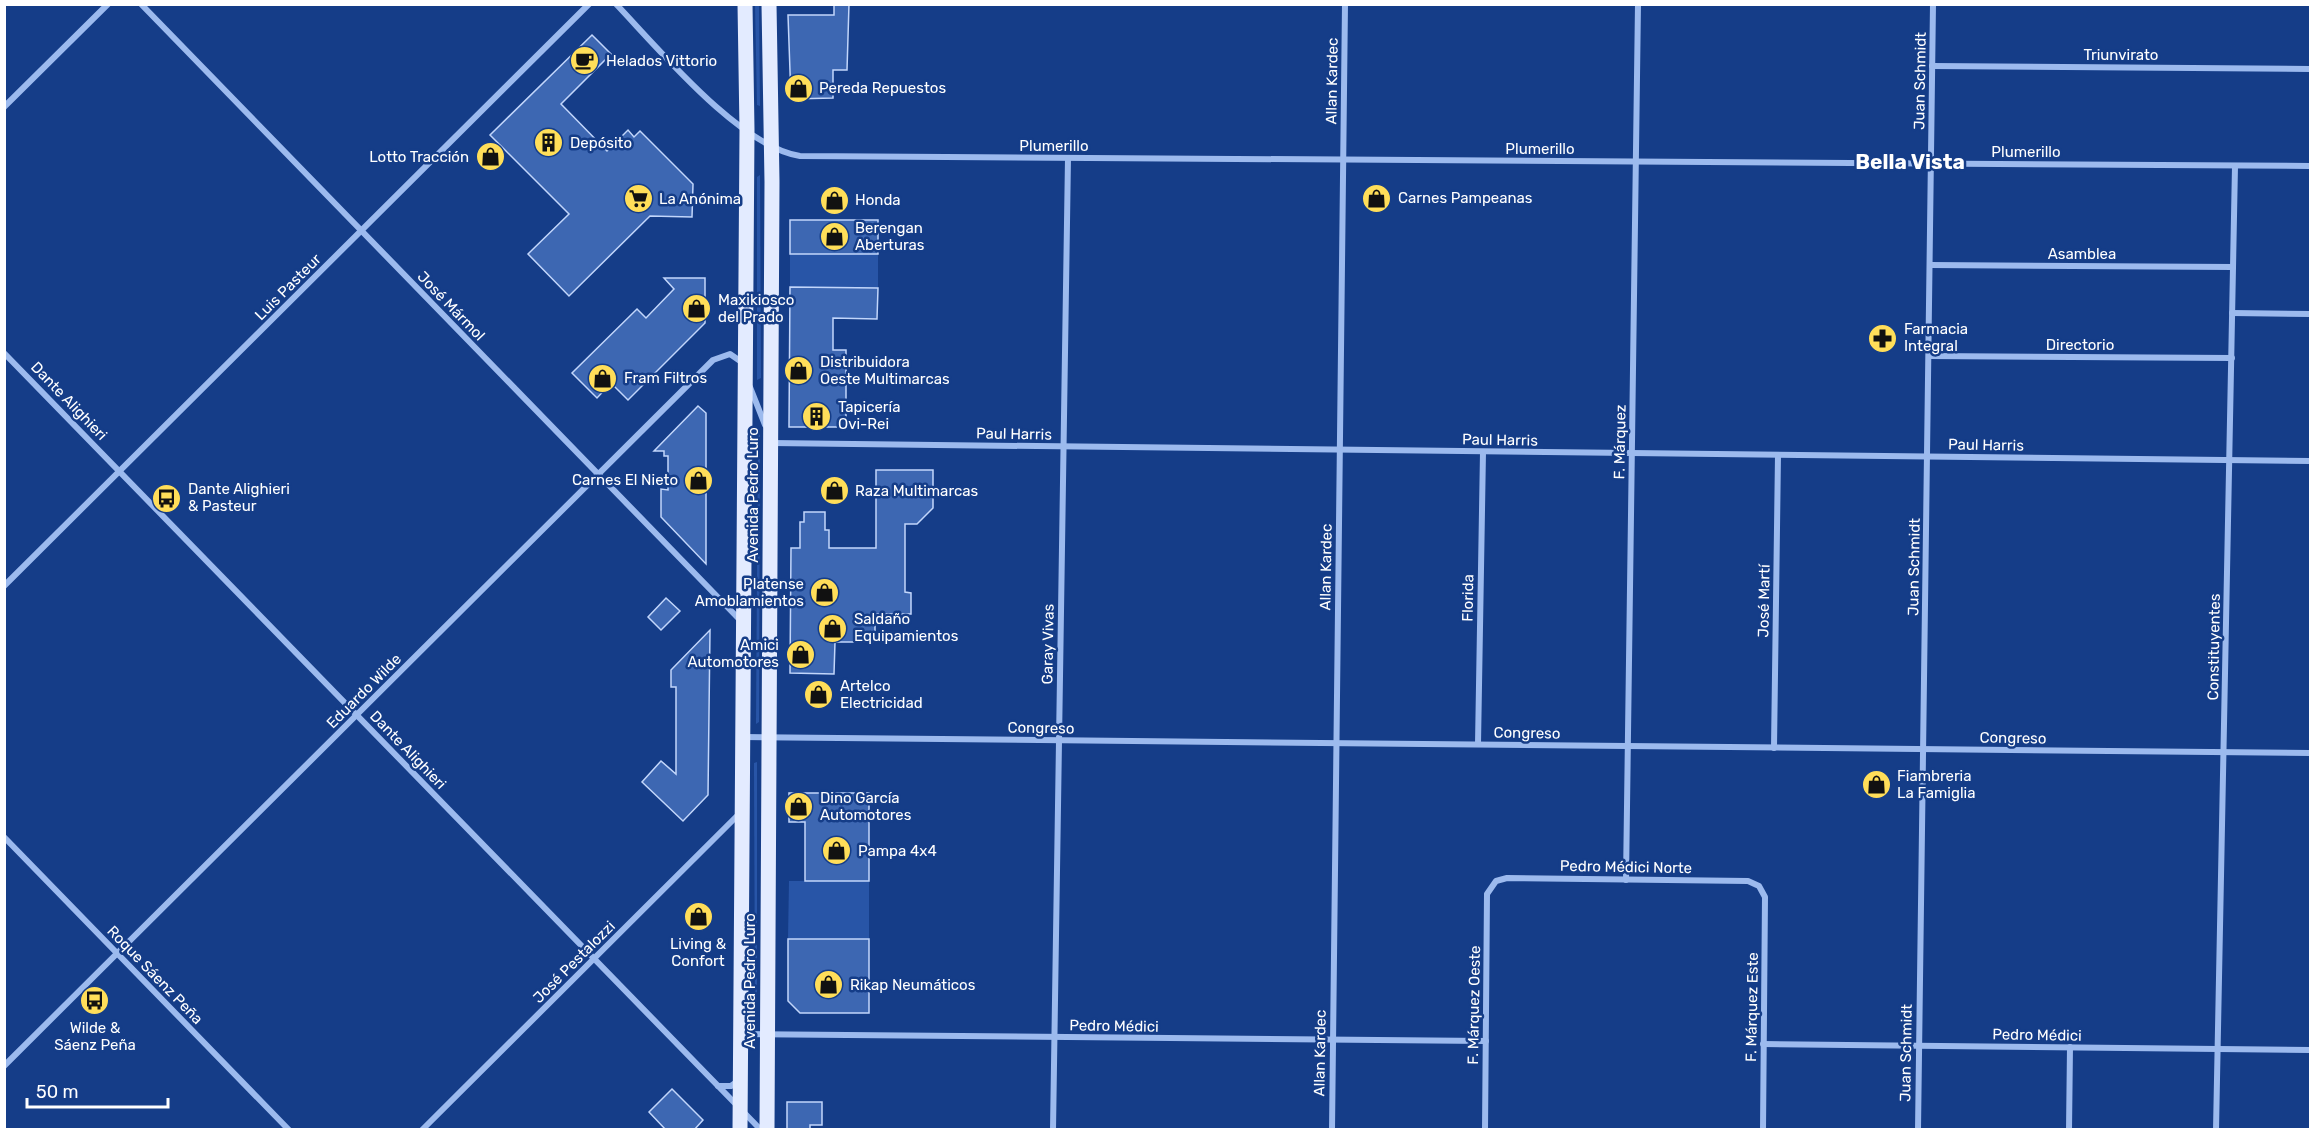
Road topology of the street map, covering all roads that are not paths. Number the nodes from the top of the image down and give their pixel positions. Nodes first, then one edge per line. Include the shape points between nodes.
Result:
1 (108, 4) edge
2 (141, 4) edge
3 (589, 4) edge
4 (616, 4) edge
5 (745, 4) edge
6 (769, 4) edge
7 (1345, 4) edge
8 (1638, 4) edge
9 (1933, 4) edge
10 (1932, 66) junction
11 (2310, 69) edge
12 (4, 107) edge
13 (747, 130) junction
14 (772, 145) junction
15 (1068, 158) junction
16 (1343, 160) junction
17 (1636, 162) junction
18 (1931, 164) junction
19 (2235, 166) junction
20 (2310, 166) edge
21 (361, 231) junction
22 (1930, 265) junction
23 (2233, 267) junction
24 (2232, 313) junction
25 (2310, 314) edge
26 (4, 353) edge
27 (1929, 356) junction
28 (2232, 358) junction
29 (745, 367) junction
30 (771, 443) junction
31 (1063, 447) junction
32 (1340, 450) junction
33 (1483, 452) junction
34 (1632, 453) junction
35 (1778, 455) junction
36 (1928, 457) junction
37 (2230, 460) junction
38 (2310, 461) edge
39 (120, 471) junction
40 (598, 475) junction
41 (4, 586) edge
42 (744, 625) junction
43 (357, 715) junction
44 (743, 737) junction
45 (769, 737) junction
46 (1059, 740) junction
47 (1336, 743) junction
48 (1478, 744) junction
49 (1628, 746) junction
50 (1774, 747) junction
51 (1924, 749) junction
52 (2224, 752) junction
53 (2310, 753) edge
54 (742, 811) junction
55 (4, 837) edge
56 (1626, 880) junction
57 (1493, 883) joint
58 (1759, 886) joint
59 (117, 953) junction
60 (594, 958) junction
61 (741, 1034) junction
62 (768, 1034) junction
63 (1054, 1037) junction
64 (1333, 1040) junction
65 (1486, 1041) junction
66 (1763, 1044) junction
67 (1918, 1045) junction
68 (2070, 1047) junction
69 (2218, 1049) junction
70 (2310, 1050) edge
71 (4, 1066) edge
72 (741, 1078) junction
73 (718, 1086) junction
74 (741, 1109) junction
75 (289, 1130) edge
76 (422, 1130) edge
77 (740, 1130) edge
78 (761, 1130) edge
79 (767, 1130) edge
80 (1053, 1130) edge
81 (1332, 1130) edge
82 (1485, 1130) edge
83 (1762, 1130) edge
84 (1918, 1130) edge
85 (2069, 1130) edge
86 (2216, 1130) edge

1 - 12 street
2 - 21 street, José Mármol
3 - 21 street, Luis Pasteur
4 - 13 street, Plumerillo via 717,109
5 - 13 main road, Avenida Pedro Luro
6 - 14 main road, Avenida Pedro Luro
7 - 16 street, Allan Kardec
8 - 17 street, F. Márquez
9 - 10 street, Juan Schmidt
10 - 11 street, Triunvirato
10 - 18 street, Juan Schmidt
13 - 14 street, Plumerillo
13 - 29 main road, Avenida Pedro Luro
14 - 15 street, Plumerillo via 804,156
14 - 30 main road, Avenida Pedro Luro
15 - 16 street, Plumerillo
15 - 31 street, Garay Vivas
16 - 17 street, Plumerillo
16 - 32 street, Allan Kardec
17 - 18 street, Plumerillo
17 - 34 street, F. Márquez
18 - 19 street, Plumerillo
18 - 22 street, Juan Schmidt
19 - 20 street, Plumerillo
19 - 23 street, Constituyentes
21 - 39 street, Luis Pasteur
21 - 40 street, José Mármol
22 - 23 street, Asamblea
22 - 27 street, Juan Schmidt
23 - 24 street, Constituyentes
24 - 25 street
24 - 28 street, Constituyentes
26 - 39 street, Dante Alighieri
27 - 28 street, Directorio
27 - 36 street, Juan Schmidt
28 - 37 street, Constituyentes
29 - 30 street
29 - 40 street, Eduardo Wilde via 735,355 717,358
29 - 42 main road, Avenida Pedro Luro
30 - 31 street, Paul Harris
30 - 45 main road, Avenida Pedro Luro
31 - 32 street, Paul Harris
31 - 46 street, Garay Vivas
32 - 33 street, Paul Harris
32 - 47 street, Allan Kardec
33 - 34 street, Paul Harris
33 - 48 street, Florida
34 - 35 street, Paul Harris
34 - 49 street, F. Márquez
35 - 36 street, Paul Harris
35 - 50 street, José Martí
36 - 37 street, Paul Harris
36 - 51 street, Juan Schmidt
37 - 38 street, Paul Harris
37 - 52 street, Constituyentes
39 - 41 street, Luis Pasteur
39 - 43 street, Dante Alighieri
40 - 42 street, José Mármol
40 - 43 street, Eduardo Wilde
42 - 44 main road, Avenida Pedro Luro
43 - 59 street, Eduardo Wilde
43 - 60 street, Dante Alighieri
44 - 45 street, Congreso
44 - 54 main road, Avenida Pedro Luro
45 - 46 street, Congreso
45 - 62 main road, Avenida Pedro Luro
46 - 47 street, Congreso
46 - 63 street, Garay Vivas
47 - 48 street, Congreso
47 - 64 street, Allan Kardec
48 - 49 street, Congreso
49 - 50 street, Congreso
49 - 56 street, F. Márquez
50 - 51 street, Congreso
51 - 52 street, Congreso
51 - 67 street, Juan Schmidt
52 - 53 street, Congreso
52 - 69 street, Constituyentes
54 - 60 street, José Pestalozzi
54 - 61 main road, Avenida Pedro Luro
55 - 59 street, Roque Sáenz Peña
56 - 57 street, Pedro Médici Norte via 1508,878
56 - 58 street, Pedro Médici Norte via 1748,881
57 - 65 street, F. Márquez Oeste via 1487,894
58 - 66 street, F. Márquez Este via 1765,897
59 - 71 street, Eduardo Wilde
59 - 75 street, Roque Sáenz Peña
60 - 73 street, Dante Alighieri
60 - 76 street, José Pestalozzi
61 - 62 street, Pedro Médici
61 - 72 main road, Avenida Pedro Luro
62 - 63 street, Pedro Médici
62 - 79 main road, Avenida Pedro Luro
63 - 64 street, Pedro Médici
63 - 80 street, Garay Vivas
64 - 65 street, Pedro Médici
64 - 81 street, Allan Kardec
65 - 82 street, F. Márquez Oeste
66 - 67 street, Pedro Médici
66 - 83 street, F. Márquez Este
67 - 68 street, Pedro Médici
67 - 84 street, Juan Schmidt
68 - 69 street, Pedro Médici
68 - 85 street
69 - 70 street, Pedro Médici
69 - 86 street, Constituyentes
72 - 73 street via 731,1086
72 - 74 main road, Avenida Pedro Luro
73 - 74 street, Dante Alighieri
74 - 77 main road, Avenida Pedro Luro
74 - 78 street, Dante Alighieri

